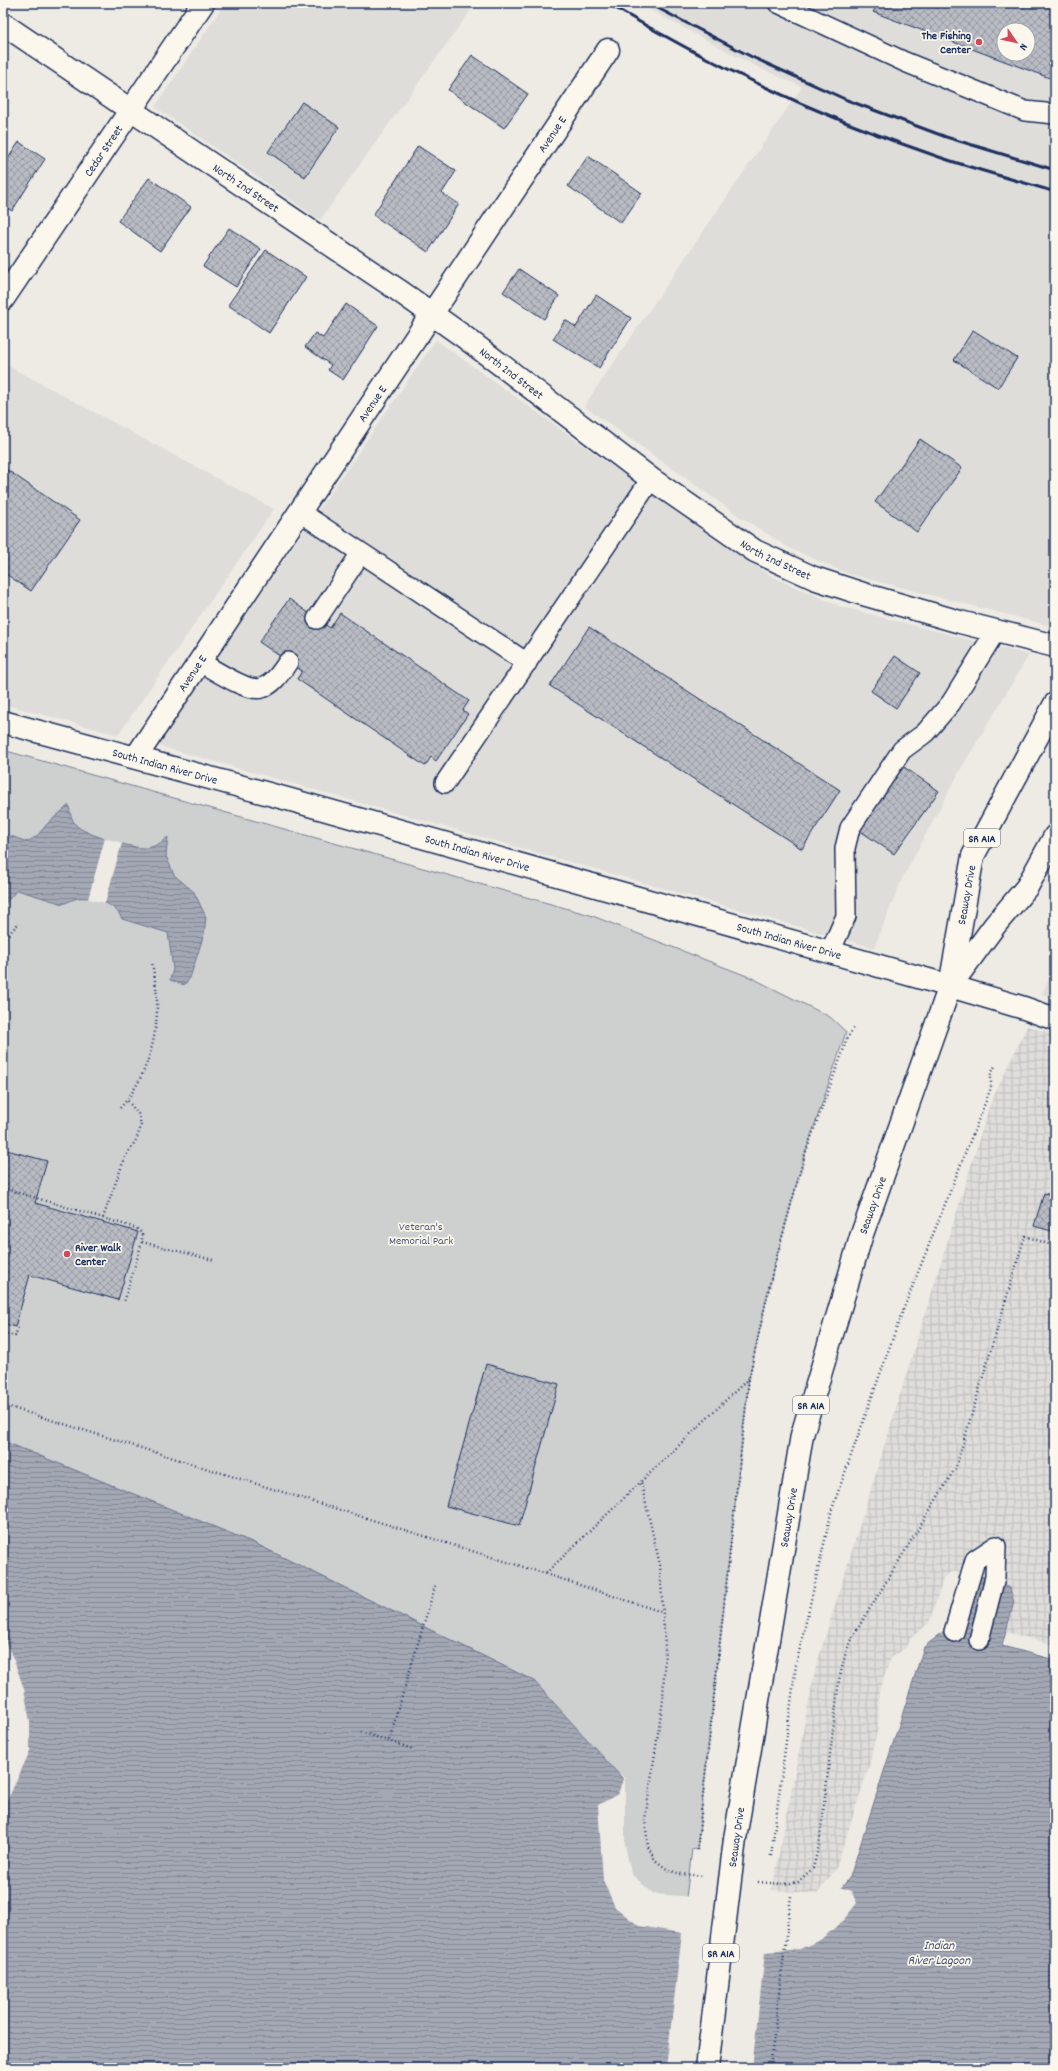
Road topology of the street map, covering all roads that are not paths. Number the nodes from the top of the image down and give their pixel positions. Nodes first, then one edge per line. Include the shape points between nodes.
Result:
1 (203, 3) edge
2 (778, 3) edge
3 (3, 24) edge
4 (608, 50) dead end
5 (131, 110) junction
6 (1055, 114) edge
7 (3, 299) edge
8 (432, 314) junction
9 (651, 479) junction
10 (300, 512) junction
11 (361, 553) junction
12 (317, 619) dead end
13 (995, 632) junction
14 (1055, 646) edge
15 (200, 662) junction
16 (288, 662) dead end
17 (527, 664) junction
18 (1055, 704) edge
19 (3, 722) edge
20 (136, 757) junction
21 (445, 783) dead end
22 (1055, 836) edge
23 (830, 952) junction
24 (950, 986) junction
25 (1055, 1019) edge
26 (954, 1632) dead end
27 (980, 1640) dead end
28 (707, 2068) edge

1 - 5 street, Cedar Street
2 - 6 lane via 905,62 1025,111
3 - 5 street, North 2nd Street
4 - 8 street, Avenue E
5 - 7 street, Cedar Street
5 - 8 street, North 2nd Street
8 - 9 street, North 2nd Street
8 - 10 street, Avenue E
9 - 13 street, North 2nd Street via 756,551 814,578
9 - 17 lane
10 - 11 lane
10 - 15 street, Avenue E
11 - 12 lane
11 - 17 lane
13 - 14 street, North 2nd Street
13 - 23 lane via 951,703 925,733 902,750 850,828 845,848 846,916
15 - 16 lane via 245,687 261,689 274,681
15 - 20 street, Avenue E
17 - 21 lane
18 - 24 street, Seaway Drive / SR A1A via 973,856
19 - 20 street, South Indian River Drive
20 - 23 street, South Indian River Drive
22 - 24 street, Seaway Drive / SR A1A via 1027,887
23 - 24 street, South Indian River Drive
24 - 25 street, South Indian River Drive
24 - 28 street, Seaway Drive / SR A1A, bridge via 861,1237 802,1435 735,1839
26 - 27 lane via 975,1560 996,1546 995,1577

